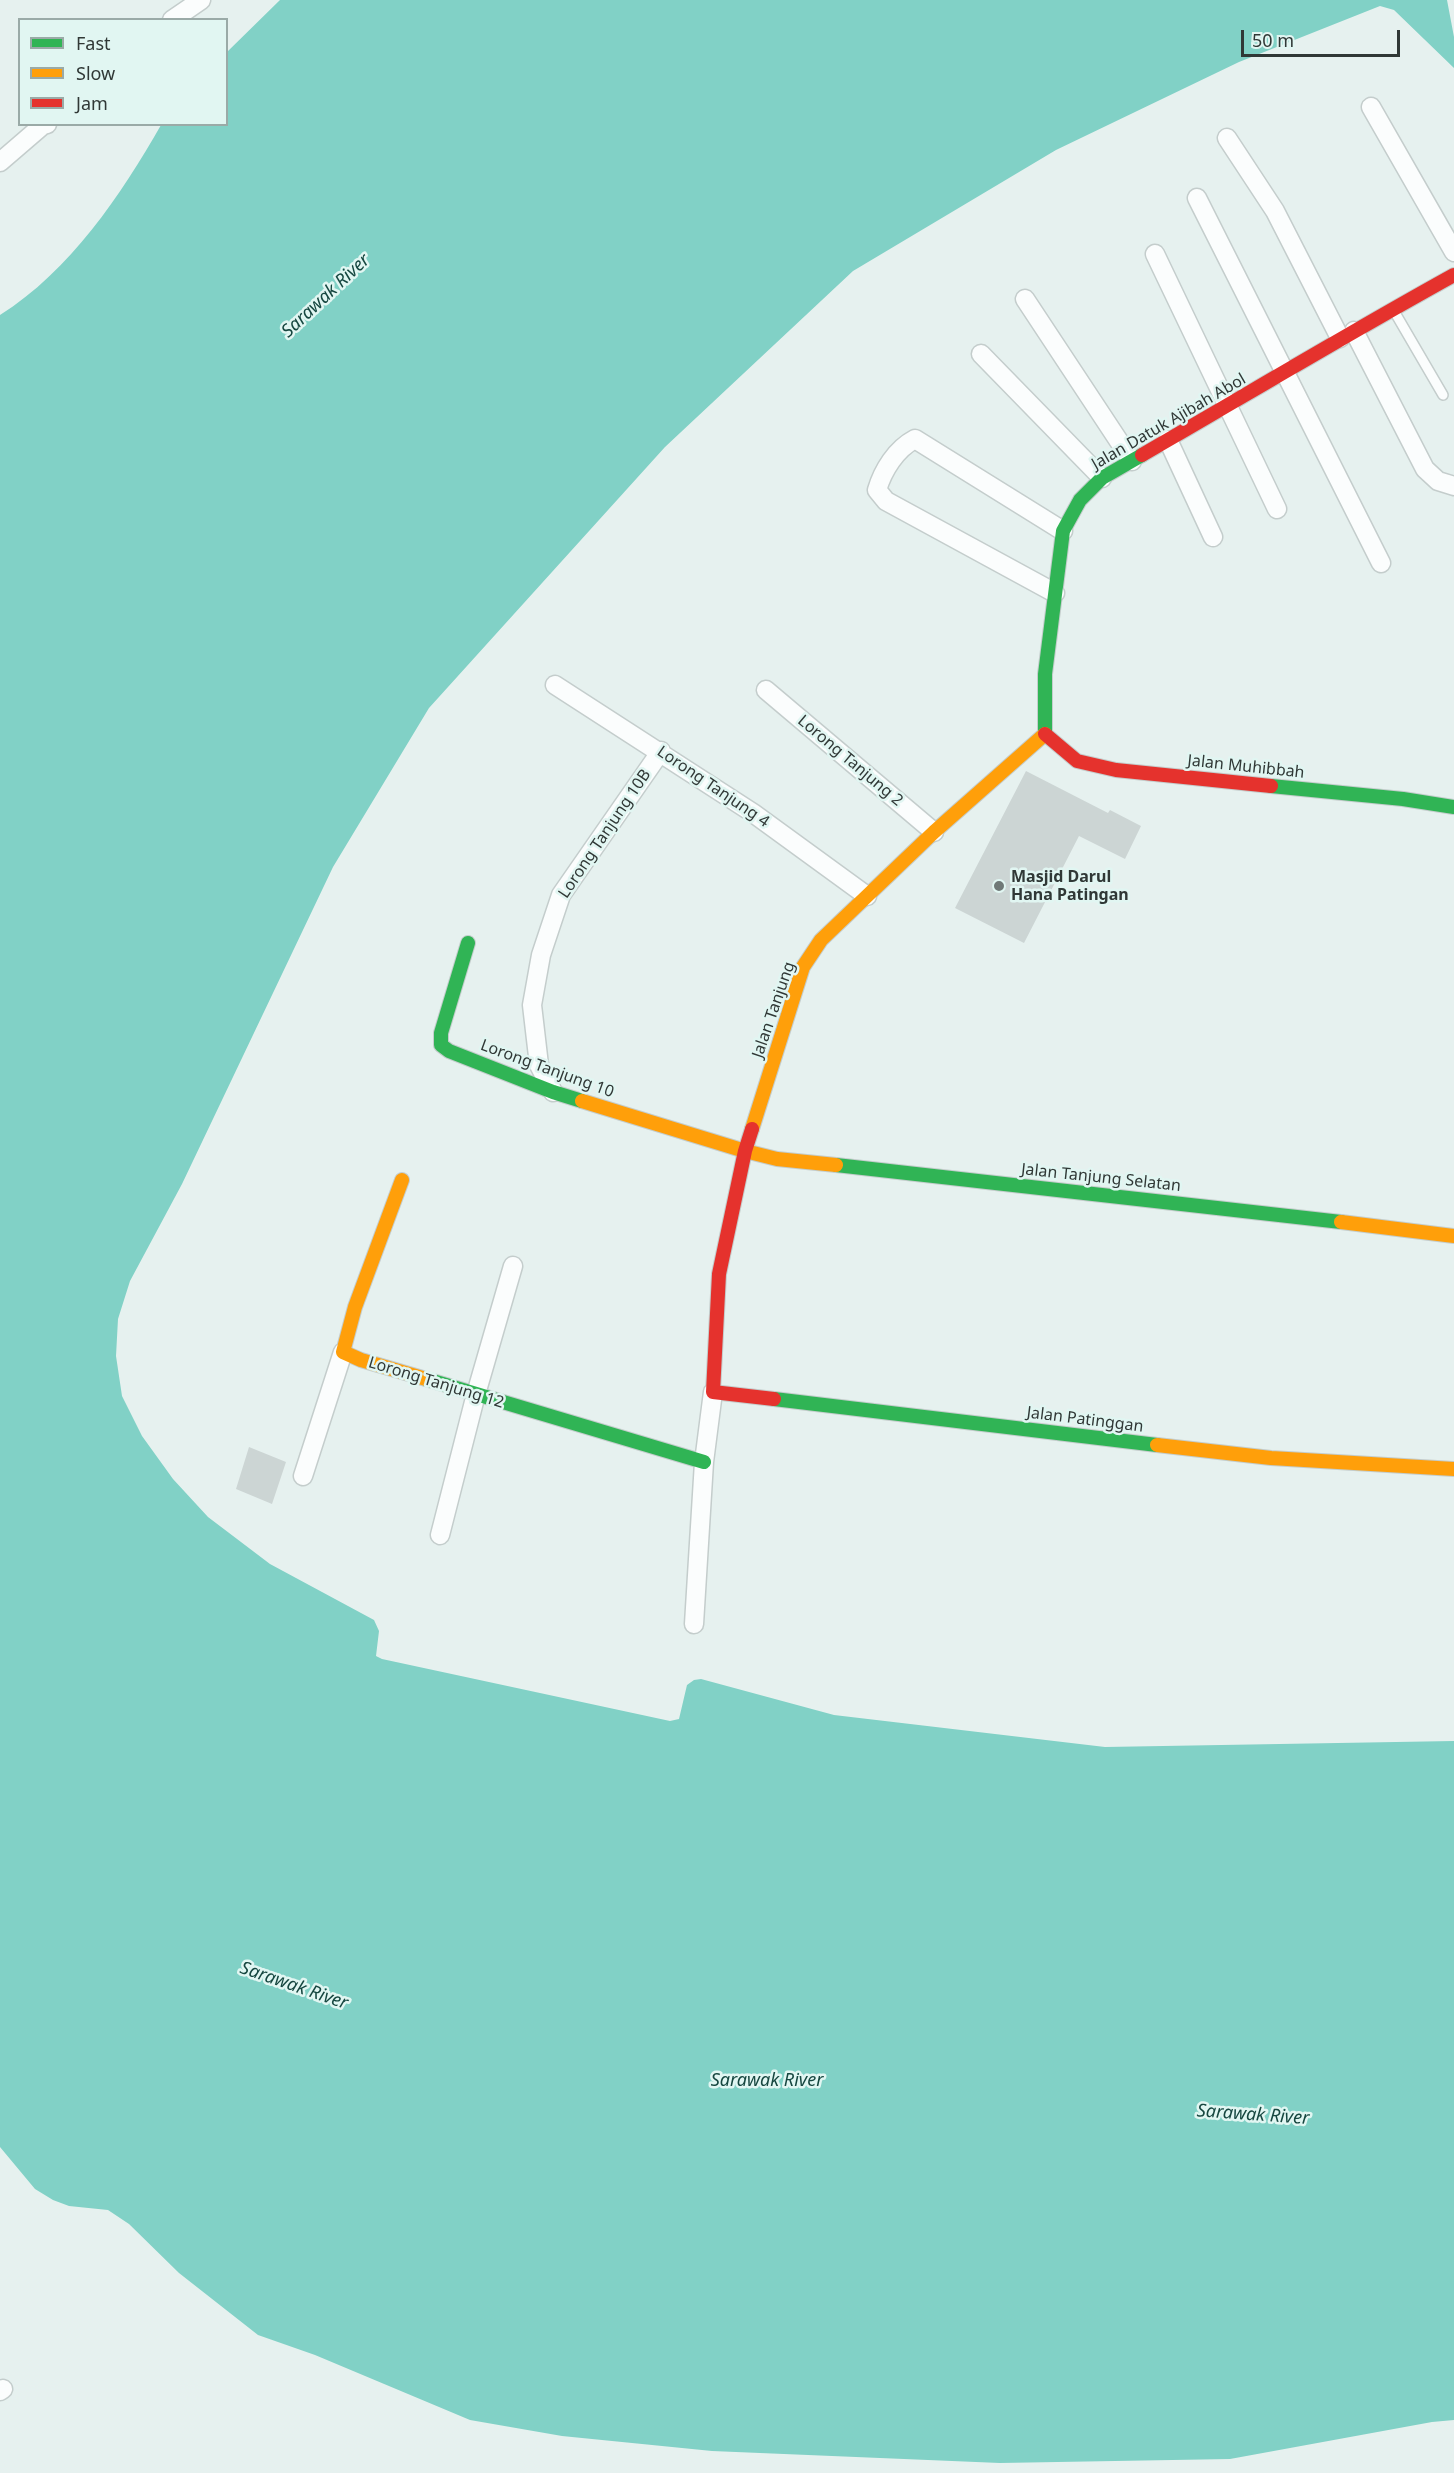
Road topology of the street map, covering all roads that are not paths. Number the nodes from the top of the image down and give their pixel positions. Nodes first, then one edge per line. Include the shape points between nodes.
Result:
1 (201, 0) edge
2 (175, 18) edge
3 (1371, 107) dead end
4 (42, 126) edge
5 (1227, 138) dead end
6 (0, 162) edge
7 (1197, 198) dead end
8 (1454, 252) edge
9 (1155, 254) dead end
10 (1454, 275) edge
11 (1025, 299) dead end
12 (1393, 309) junction
13 (1347, 335) junction
14 (981, 354) dead end
15 (1284, 374) junction
16 (1443, 395) dead end
17 (1228, 405) junction
18 (1168, 440) junction
19 (1132, 461) junction
20 (1102, 478) junction
21 (1454, 486) edge
22 (1277, 509) dead end
23 (1062, 531) junction
24 (1213, 537) dead end
25 (1381, 563) dead end
26 (1055, 592) junction
27 (555, 685) dead end
28 (766, 690) dead end
29 (1045, 734) junction
30 (661, 752) junction
31 (1454, 807) edge
32 (934, 832) junction
33 (867, 896) junction
34 (468, 943) dead end
35 (553, 1092) junction
36 (746, 1151) junction
37 (402, 1180) dead end
38 (1454, 1236) edge
39 (513, 1266) dead end
40 (343, 1352) junction
41 (713, 1392) junction
42 (476, 1394) junction
43 (704, 1462) junction
44 (1454, 1469) edge
45 (303, 1476) dead end
46 (440, 1535) dead end
47 (694, 1624) dead end

1 - 2 street
3 - 8 street
4 - 6 street
5 - 13 street via 1275,211
7 - 15 street
9 - 17 street
10 - 12 main road, Jalan Datuk Ajibah Abol
11 - 19 street
12 - 13 main road, Jalan Datuk Ajibah Abol
12 - 16 lane
13 - 15 main road, Jalan Datuk Ajibah Abol
13 - 21 street via 1425,469 1438,481
14 - 20 street
15 - 17 main road, Jalan Datuk Ajibah Abol
15 - 25 street
17 - 18 main road, Jalan Datuk Ajibah Abol
17 - 22 street
18 - 19 main road, Jalan Datuk Ajibah Abol
18 - 24 street
19 - 20 main road, Jalan Datuk Ajibah Abol
20 - 23 main road, Jalan Datuk Ajibah Abol via 1080,500
23 - 26 main road, Jalan Datuk Ajibah Abol
23 - 26 street via 915,439 904,445 882,474 877,490 886,501
26 - 29 main road, Jalan Datuk Ajibah Abol via 1046,674
27 - 30 street, Lorong Tanjung 4
28 - 32 street, Lorong Tanjung 2
29 - 31 main road, Jalan Muhibbah via 1077,761 1116,770
29 - 32 main road, Jalan Tanjung
30 - 33 street, Lorong Tanjung 4
30 - 35 street, Lorong Tanjung 10B via 561,895 541,955 531,1005 539,1065
32 - 33 main road, Jalan Tanjung
33 - 36 main road, Jalan Tanjung via 821,940 803,967
34 - 35 main road, Lorong Tanjung 10 via 441,1033 441,1045
35 - 36 main road, Lorong Tanjung 10
36 - 38 main road, Jalan Tanjung Selatan via 777,1159
36 - 41 main road, Jalan Tanjung via 719,1274
37 - 40 main road via 355,1307
39 - 42 street
40 - 42 main road, Lorong Tanjung 12
40 - 45 street
41 - 43 street
41 - 44 main road, Jalan Patinggan via 1271,1458
42 - 43 main road, Lorong Tanjung 12
42 - 46 street
43 - 47 street

